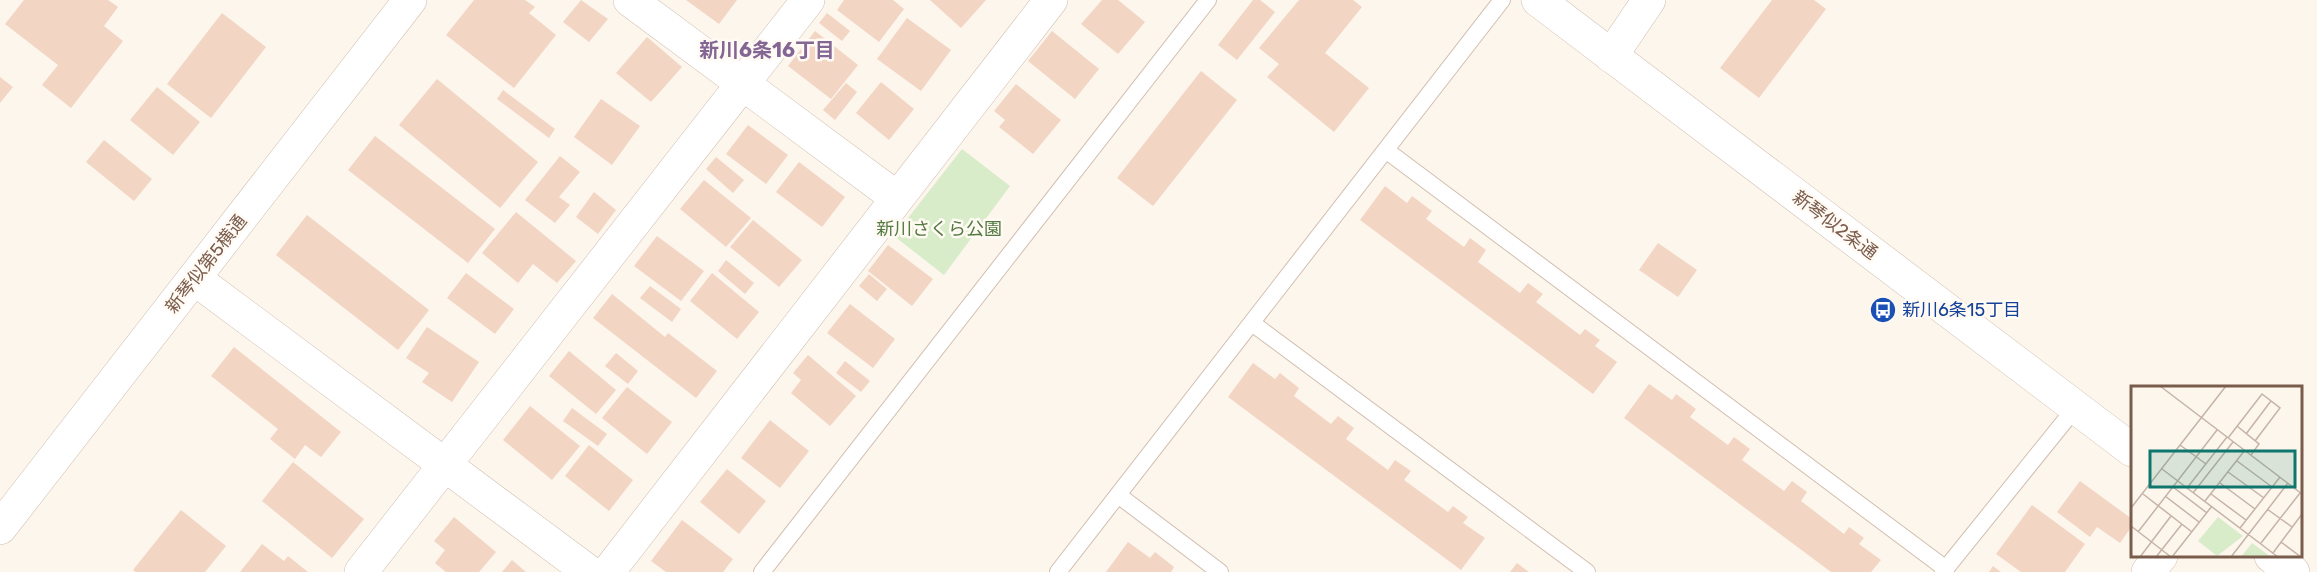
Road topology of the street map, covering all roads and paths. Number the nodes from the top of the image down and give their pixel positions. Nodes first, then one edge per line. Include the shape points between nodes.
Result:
1 (410, 0) edge
2 (630, 0) edge
3 (808, 0) edge
4 (1051, 0) edge
5 (1208, 0) edge
6 (1502, 0) edge
7 (1538, 0) edge
8 (1649, 0) edge
9 (1611, 56) junction
10 (742, 85) junction
11 (1387, 151) junction
12 (897, 198) junction
13 (195, 279) junction
14 (1252, 323) junction
15 (2076, 406) junction
16 (2131, 448) edge
17 (446, 466) junction
18 (1118, 495) junction
19 (0, 528) edge
20 (2159, 557) edge
21 (2274, 557) edge
22 (373, 568) edge
23 (1945, 570) edge
24 (589, 572) edge
25 (608, 572) edge
26 (762, 572) edge
27 (1058, 572) edge
28 (1220, 572) edge
29 (1587, 572) edge
30 (2148, 572) edge
31 (2293, 572) edge

1 - 13 street, 新琴似第5横通
2 - 10 street
3 - 10 street
4 - 12 street
5 - 26 lane
6 - 11 lane
7 - 9 street, 新琴似2条通
8 - 9 street
9 - 15 street, 新琴似2条通
10 - 12 street
10 - 17 street
11 - 14 lane
11 - 23 lane
12 - 25 street
13 - 17 street
13 - 19 street, 新琴似第5横通
14 - 18 lane
14 - 29 lane
15 - 16 street, 新琴似2条通
15 - 23 lane
17 - 22 street
17 - 24 street
18 - 27 lane
18 - 28 lane
20 - 30 street
21 - 31 street

